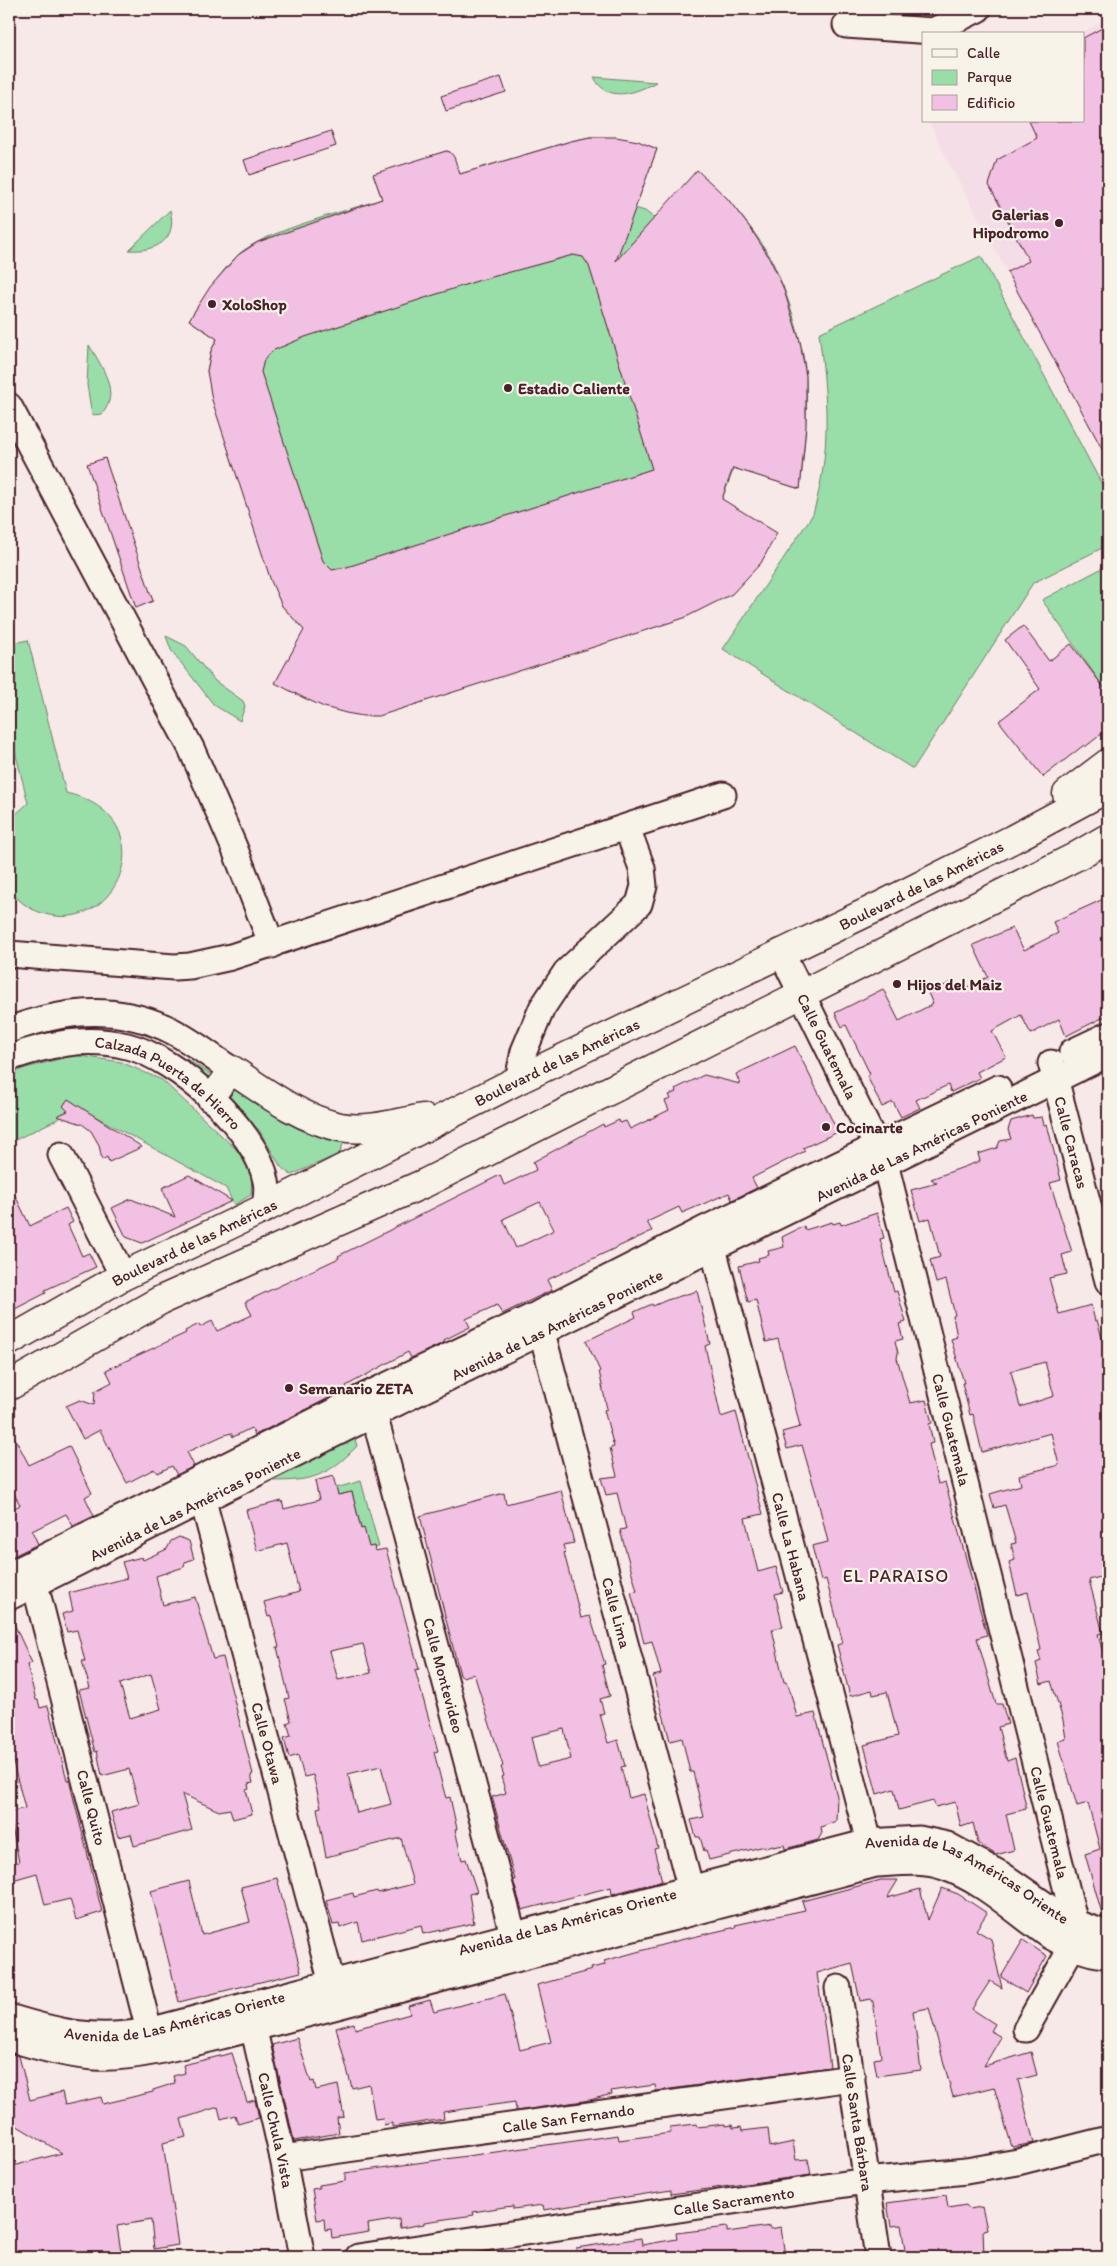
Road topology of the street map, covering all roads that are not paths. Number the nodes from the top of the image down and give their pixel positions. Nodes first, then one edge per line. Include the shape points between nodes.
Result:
1 (978, 9) edge
2 (846, 25) dead end
3 (9, 406) edge
4 (1108, 763) edge
5 (1108, 788) edge
6 (723, 795) dead end
7 (627, 828) junction
8 (1108, 838) edge
9 (1108, 843) edge
10 (991, 850) junction
11 (1075, 857) junction
12 (272, 945) junction
13 (781, 952) junction
14 (9, 954) edge
15 (802, 994) junction
16 (9, 1030) edge
17 (1108, 1034) edge
18 (1108, 1054) edge
19 (9, 1058) edge
20 (232, 1070) junction
21 (1053, 1070) junction
22 (518, 1080) junction
23 (210, 1099) junction
24 (452, 1113) junction
25 (881, 1154) junction
26 (61, 1155) dead end
27 (265, 1208) junction
28 (711, 1238) junction
29 (123, 1276) junction
30 (1108, 1281) edge
31 (540, 1324) junction
32 (9, 1341) edge
33 (9, 1386) edge
34 (372, 1404) junction
35 (200, 1491) junction
36 (25, 1575) edge
37 (9, 1597) edge
38 (872, 1853) junction
39 (694, 1901) junction
40 (1108, 1934) edge
41 (1074, 1935) junction
42 (516, 1945) junction
43 (1108, 1956) edge
44 (838, 1988) dead end
45 (335, 1994) junction
46 (248, 2004) junction
47 (9, 2017) edge
48 (254, 2028) junction
49 (1026, 2029) dead end
50 (9, 2038) edge
51 (152, 2041) junction
52 (852, 2078) junction
53 (1108, 2139) edge
54 (283, 2158) junction
55 (866, 2181) junction
56 (302, 2257) edge
57 (358, 2257) edge
58 (878, 2257) edge

1 - 2 street via 933,31
3 - 12 street via 190,748 234,847
4 - 10 main road
5 - 10 main road, Boulevard de las Américas
6 - 7 street
7 - 12 street
7 - 22 street via 642,868 644,886 639,904 566,972 551,993 524,1051
8 - 11 main road
9 - 11 main road
10 - 13 main road, Boulevard de las Américas
11 - 15 main road
12 - 14 street via 231,958 174,967
13 - 15 street, Calle Guatemala
13 - 22 main road, Boulevard de las Américas
15 - 25 street, Calle Guatemala
15 - 33 main road via 424,1183 161,1300
16 - 20 street via 71,1013 102,1011 134,1016 165,1027
17 - 21 street, Avenida de Las Américas Poniente
18 - 21 street, Avenida de Las Américas Poniente
19 - 23 street, Calzada Puerta de Hierro via 61,1042 128,1046 159,1058
20 - 23 street
20 - 24 main road via 315,1120 341,1127 370,1128
21 - 25 street, Avenida de Las Américas Poniente
21 - 30 street, Calle Caracas
22 - 24 main road, Boulevard de las Américas
23 - 27 street, Calzada Puerta de Hierro via 240,1129 257,1155 266,1181
24 - 27 main road, Boulevard de las Américas
25 - 28 street, Avenida de Las Américas Poniente
25 - 41 street, Calle Guatemala
26 - 29 street
27 - 29 main road, Boulevard de las Américas
28 - 31 street, Avenida de Las Américas Poniente
28 - 38 street, Calle La Habana
29 - 32 main road, Boulevard de las Américas
31 - 34 street, Avenida de Las Américas Poniente
31 - 39 street, Calle Lima
34 - 35 street, Avenida de Las Américas Poniente
34 - 42 street, Calle Montevideo
35 - 36 street, Avenida de Las Américas Poniente
35 - 45 street, Calle Otawa
36 - 37 street, Avenida de Las Américas Poniente
36 - 51 street, Calle Quito
38 - 39 street, Avenida de Las Américas Oriente
38 - 41 street, Avenida de Las Américas Oriente via 944,1867 996,1895 1051,1936
39 - 42 street, Avenida de Las Américas Oriente
40 - 41 street, Avenida de Las Américas Oriente
41 - 43 street, Avenida de Las Américas Oriente
41 - 49 street
42 - 45 street, Avenida de Las Américas Oriente
44 - 52 street, Calle Santa Bárbara
45 - 46 street, Avenida de Las Américas Oriente
45 - 48 street, Avenida de Las Américas Oriente
46 - 48 street, Calle Chula Vista
46 - 51 street, Avenida de Las Américas Oriente
47 - 51 street, Avenida de Las Américas Oriente via 65,2032
48 - 51 street, Avenida de Las Américas Oriente
48 - 54 street, Calle Chula Vista
50 - 51 street, Avenida de Las Américas Oriente via 61,2052 96,2057 126,2056
52 - 54 street, Calle San Fernando
52 - 55 street, Calle Santa Bárbara
53 - 55 street, Calle Sacramento via 1018,2162
54 - 56 street, Calle Chula Vista
55 - 57 street, Calle Sacramento
55 - 58 street, Calle Santa Bárbara

